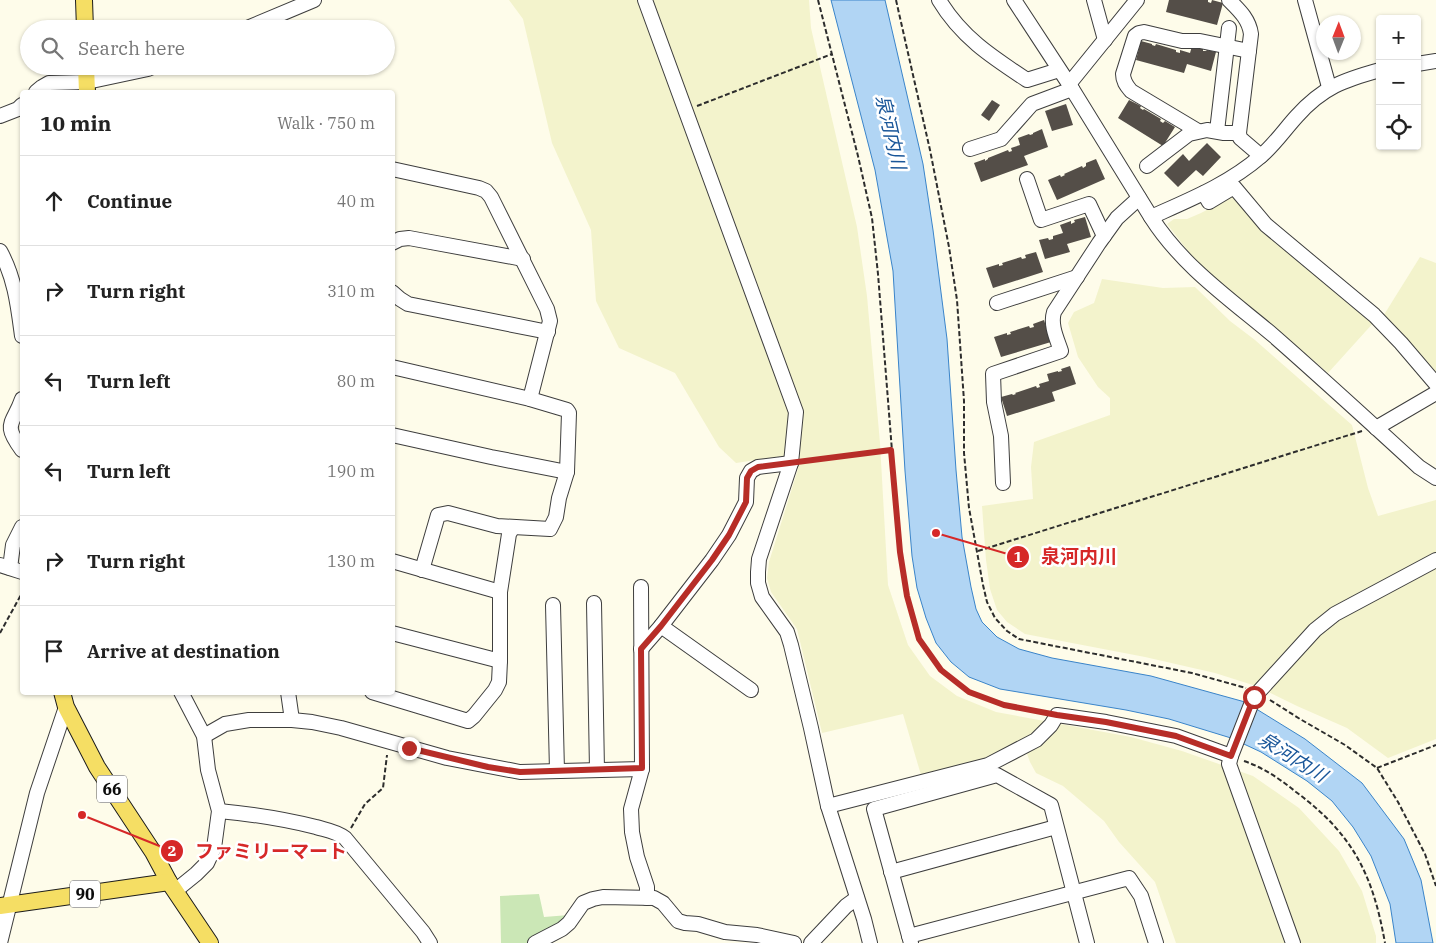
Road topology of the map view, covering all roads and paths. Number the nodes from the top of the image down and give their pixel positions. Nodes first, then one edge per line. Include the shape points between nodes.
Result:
1 (84, 0) edge
2 (314, 0) edge
3 (645, 0) edge
4 (818, 0) edge
5 (896, 0) edge
6 (939, 0) edge
7 (1014, 0) edge
8 (1094, 0) edge
9 (1137, 0) edge
10 (1229, 0) edge
11 (1305, 0) edge
12 (85, 20) edge
13 (266, 20) edge
14 (1229, 28) dead end
15 (1106, 40) junction
16 (1228, 47) junction
17 (1249, 51) junction
18 (832, 54) junction
19 (1436, 60) edge
20 (1421, 63) edge
21 (1059, 70) junction
22 (1376, 71) edge
23 (114, 75) edge
24 (87, 80) edge
25 (1070, 87) junction
26 (1329, 88) junction
27 (38, 90) edge
28 (20, 106) edge
29 (686, 111) junction
30 (0, 116) edge
31 (1198, 131) junction
32 (1217, 131) junction
33 (1239, 133) junction
34 (970, 149) dead end
35 (1261, 156) junction
36 (1147, 166) dead end
37 (395, 170) edge
38 (1026, 179) dead end
39 (1204, 193) junction
40 (1138, 198) junction
41 (1150, 217) junction
42 (1104, 236) junction
43 (395, 242) edge
44 (0, 251) edge
45 (523, 259) junction
46 (1077, 278) junction
47 (395, 295) edge
48 (997, 302) dead end
49 (20, 322) edge
50 (548, 332) junction
51 (395, 369) edge
52 (1436, 384) edge
53 (1436, 393) edge
54 (530, 399) junction
55 (20, 403) edge
56 (1376, 428) junction
57 (395, 436) edge
58 (20, 447) edge
59 (891, 450) junction
60 (791, 463) junction
61 (567, 472) junction
62 (1436, 478) edge
63 (1003, 483) dead end
64 (513, 527) junction
65 (20, 531) edge
66 (978, 551) junction
67 (1436, 560) edge
68 (395, 562) edge
69 (11, 568) edge
70 (422, 570) junction
71 (641, 588) dead end
72 (500, 592) junction
73 (20, 597) edge
74 (594, 603) dead end
75 (553, 605) dead end
76 (661, 626) junction
77 (0, 633) edge
78 (395, 633) edge
79 (641, 649) junction
80 (500, 661) junction
81 (751, 690) dead end
82 (1256, 694) junction
83 (183, 695) edge
84 (288, 695) edge
85 (382, 695) edge
86 (64, 700) edge
87 (1057, 715) junction
88 (292, 720) junction
89 (204, 736) junction
90 (389, 742) junction
91 (1436, 745) edge
92 (1232, 753) junction
93 (642, 768) junction
94 (1377, 768) junction
95 (597, 770) junction
96 (557, 771) junction
97 (828, 806) junction
98 (219, 811) junction
99 (1056, 827) junction
100 (344, 838) junction
101 (891, 872) junction
102 (1436, 886) edge
103 (172, 887) junction
104 (1074, 892) junction
105 (647, 898) junction
106 (857, 898) junction
107 (5, 905) edge
108 (722, 938) edge
109 (910, 939) edge
110 (0, 943) edge
111 (210, 943) edge
112 (430, 943) edge
113 (534, 943) edge
114 (794, 943) edge
115 (811, 943) edge
116 (870, 943) edge
117 (1087, 943) edge
118 (1156, 943) edge
119 (1293, 943) edge
120 (1386, 943) edge

1 - 12 main road
2 - 13 street
3 - 29 street
4 - 18 path
5 - 66 path via 930,150 957,300 964,453 969,508
6 - 21 street via 966,36 1027,80
7 - 21 street
8 - 15 street
9 - 15 street
10 - 17 street via 1250,26
11 - 26 street
14 - 16 street
15 - 25 street
16 - 17 street
16 - 31 street via 1144,32 1135,36 1131,47 1123,74 1127,86
16 - 32 street
17 - 33 street
18 - 29 path
18 - 59 path via 872,218
19 - 20 street
21 - 25 street
22 - 26 street
23 - 24 street
24 - 27 street via 49,83
25 - 34 street via 1032,104 1001,139
25 - 40 street
26 - 35 street via 1297,116
28 - 30 street
29 - 60 street via 796,412
31 - 32 street
31 - 36 street via 1181,139
32 - 33 street
33 - 35 street via 1240,138
35 - 39 street
37 - 45 street via 486,191
38 - 42 street via 1041,220 1089,204
39 - 41 street
39 - 52 street via 1209,202 1234,187 1266,225 1374,315
40 - 41 street
40 - 42 street
41 - 56 street via 1162,235 1210,284 1275,337
42 - 46 street
43 - 45 street via 409,238
44 - 49 street via 8,265
45 - 50 street via 548,309
46 - 48 street
46 - 63 street via 1052,319 1061,351 993,374
47 - 50 street via 408,304
50 - 54 street
51 - 54 street
53 - 56 street
54 - 61 street via 569,413
55 - 58 street via 10,424 11,434
56 - 62 street
56 - 66 path
57 - 61 street
59 - 60 path
59 - 87 path via 907,596 919,639 941,670 969,692 1004,705
60 - 76 street via 758,467 751,471 747,478 746,502 729,535
60 - 97 street via 759,559 758,583 762,597 787,632 792,645
61 - 64 street via 550,529
64 - 70 street via 497,526 448,512 438,515
64 - 72 street via 509,534
65 - 69 street via 13,545
66 - 82 path via 987,602 995,618 1019,639 1192,673
67 - 82 street via 1335,614 1315,630
68 - 70 street
70 - 72 street
71 - 79 street
72 - 80 street
73 - 77 path
74 - 95 street
75 - 96 street
76 - 79 street
76 - 81 street
78 - 80 street
79 - 93 street
80 - 85 street via 499,682 495,690 468,721
82 - 92 street
82 - 94 path via 1345,745
83 - 89 street
84 - 88 street
86 - 103 main road, 66 via 97,767
86 - 107 street
87 - 92 street via 1176,736
87 - 97 street via 1036,740 988,765
88 - 89 street via 249,720 225,724
88 - 90 street via 341,728
89 - 98 street via 208,770
90 - 96 street via 488,767 520,772
90 - 100 path via 383,788 366,804
91 - 94 path
92 - 119 street via 1229,764
92 - 120 path via 1263,768 1313,804 1334,824 1366,872
93 - 95 street
93 - 105 street via 631,809 632,832
94 - 102 path via 1425,854
95 - 96 street
97 - 106 street
98 - 100 street via 293,821 338,833
98 - 103 street via 214,848 206,863 196,874
99 - 101 street
99 - 101 street via 1051,805 997,775 874,809
99 - 104 street
100 - 112 street
101 - 109 street
103 - 107 main road, 90
103 - 111 main road, 66
104 - 109 street
104 - 117 street
104 - 118 street via 1129,878 1142,896
105 - 108 street via 663,903 678,921 698,924
105 - 113 street via 593,898 583,903 562,930
106 - 115 street
106 - 116 street
107 - 110 street
108 - 114 street via 757,935

